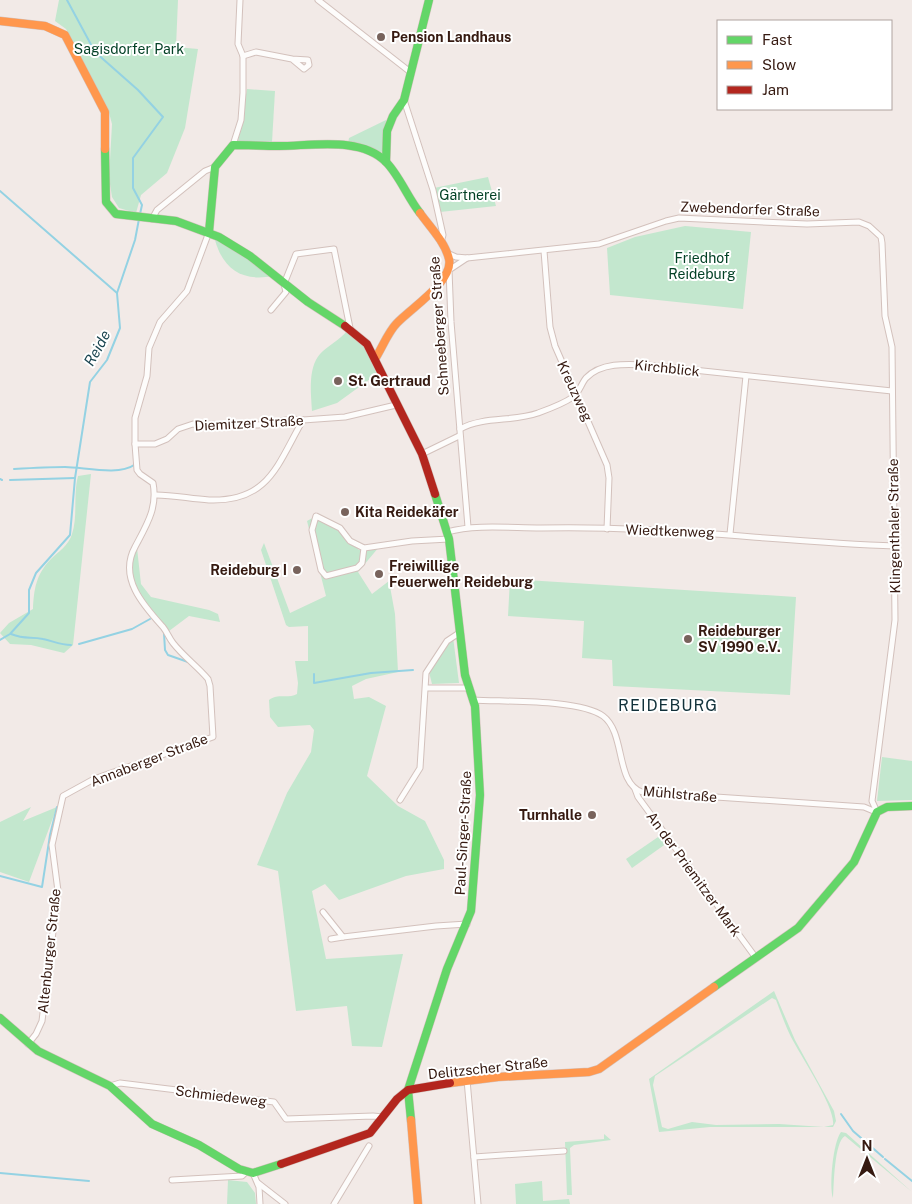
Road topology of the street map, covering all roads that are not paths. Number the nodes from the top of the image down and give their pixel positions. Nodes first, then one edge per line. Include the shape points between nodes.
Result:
1 (240, 0) edge
2 (318, 0) edge
3 (429, 0) edge
4 (0, 21) edge
5 (243, 56) junction
6 (292, 59) dead end
7 (409, 71) junction
8 (404, 100) junction
9 (233, 145) junction
10 (386, 162) junction
11 (215, 167) junction
12 (144, 218) junction
13 (209, 232) junction
14 (881, 237) joint
15 (441, 242) junction
16 (544, 250) junction
17 (447, 253) junction
18 (468, 258) junction
19 (449, 270) junction
20 (284, 284) junction
21 (271, 310) dead end
22 (350, 328) junction
23 (375, 359) junction
24 (746, 376) junction
25 (892, 391) junction
26 (576, 394) junction
27 (396, 405) junction
28 (302, 420) junction
29 (460, 429) junction
30 (459, 436) junction
31 (135, 444) junction
32 (422, 454) junction
33 (153, 483) junction
34 (156, 495) junction
35 (165, 495) junction
36 (468, 527) junction
37 (607, 529) junction
38 (730, 534) junction
39 (448, 536) junction
40 (894, 546) junction
41 (364, 548) junction
42 (460, 633) junction
43 (426, 688) junction
44 (468, 688) junction
45 (473, 700) junction
46 (636, 789) junction
47 (63, 796) joint
48 (400, 800) dead end
49 (870, 806) junction
50 (912, 806) edge
51 (877, 812) junction
52 (323, 912) dead end
53 (468, 924) junction
54 (343, 937) junction
55 (331, 939) dead end
56 (756, 958) junction
57 (0, 1018) edge
58 (28, 1044) junction
59 (467, 1080) junction
60 (110, 1086) junction
61 (408, 1090) junction
62 (383, 1117) junction
63 (369, 1146) dead end
64 (564, 1150) dead end
65 (474, 1157) junction
66 (250, 1172) junction
67 (172, 1180) dead end
68 (258, 1183) junction
69 (260, 1204) edge
70 (285, 1204) edge
71 (334, 1204) edge
72 (418, 1204) edge
73 (478, 1204) edge

1 - 5 street via 238,44
2 - 7 street
3 - 7 street, Schneeberger Straße
4 - 12 street, Paul-Singer-Straße via 46,26 65,35 105,112 106,202 116,214
5 - 6 street via 256,52
5 - 9 street via 241,120
7 - 8 street, Schneeberger Straße
8 - 10 street, Schneeberger Straße via 387,130
8 - 15 street, Schneeberger Straße via 433,190 443,235
9 - 10 street via 343,145 358,148
9 - 11 street
10 - 15 street
11 - 12 street via 205,171
11 - 13 street
12 - 13 street, Paul-Singer-Straße via 183,223
13 - 20 street, Paul-Singer-Straße via 247,252
13 - 31 street, Annaberger Straße via 187,291 160,322 149,348 147,376 135,418
14 - 16 street, Zwebendorfer Straße via 859,222 807,224 679,218 599,244
14 - 25 street, Klingenthaler Straße via 885,316 892,347
15 - 17 street, Schneeberger Straße
16 - 18 street, Zwebendorfer Straße
16 - 26 street, Kreuzweg via 552,333 561,363
17 - 18 street, Zwebendorfer Straße
17 - 19 street, Schneeberger Straße
18 - 19 street, Zwebendorfer Straße
19 - 23 street, Zwebendorfer Straße via 432,291 396,324
19 - 29 street, Schneeberger Straße via 450,322
20 - 21 street via 286,292
20 - 22 street, Paul-Singer-Straße via 324,314
20 - 22 street via 296,254 334,249
22 - 23 street, Paul-Singer-Straße via 367,344
23 - 27 street, Paul-Singer-Straße
24 - 25 street, Kirchblick
24 - 26 street, Kirchblick via 617,364 587,377
24 - 38 street
25 - 40 street, Klingenthaler Straße
26 - 29 street, Kirchblick via 530,416 474,423
26 - 37 street, Kreuzweg via 607,464
27 - 28 street, Diemitzer Straße via 345,417
27 - 32 street, Paul-Singer-Straße
28 - 31 street, Diemitzer Straße via 258,425 193,424 178,429 155,444
28 - 35 street via 268,481 251,494 208,500
29 - 30 street, Schneeberger Straße
30 - 32 street
30 - 36 street, Schneeberger Straße
31 - 33 street, Annaberger Straße via 137,470
32 - 39 street, Paul-Singer-Straße
33 - 34 street, Annaberger Straße
33 - 35 street
34 - 35 street
34 - 47 street, Annaberger Straße via 149,522 131,555 132,582 141,603 208,679 213,737 94,779
36 - 37 street, Wiedtkenweg
36 - 39 street, Wiedtkenweg
37 - 38 street, Wiedtkenweg
38 - 40 street, Wiedtkenweg
39 - 41 street
39 - 42 street, Paul-Singer-Straße
40 - 49 street, Klingenthaler Straße via 895,620
41 - 41 street via 350,541 340,528 316,516 312,530 321,570 326,576 360,566
42 - 43 street via 447,641 430,665 426,673
42 - 44 street, Paul-Singer-Straße
43 - 44 street
43 - 48 street via 420,768
44 - 45 street, Paul-Singer-Straße
45 - 46 street, Mühlstraße via 571,706 597,713 612,727 629,782
45 - 53 street, Paul-Singer-Straße via 480,794 474,887
46 - 49 street, Mühlstraße
46 - 56 street, An der Priemitzer Mark via 638,797
47 - 58 street, Altenburger Straße via 52,845 58,890 42,1020
49 - 51 street, Mühlstraße
50 - 51 street via 887,807
51 - 56 street, Delitzscher Straße via 860,852 848,869 803,923
52 - 54 street
53 - 54 street
53 - 61 street, Paul-Singer-Straße via 447,969
54 - 55 street
56 - 59 street, Delitzscher Straße via 596,1071
57 - 58 street
58 - 60 street via 56,1062
59 - 61 street, Delitzscher Straße
59 - 65 street
60 - 62 street, Schmiedeweg via 120,1083 274,1102 286,1119
60 - 66 street via 152,1124 200,1145 230,1165
61 - 62 street
61 - 72 street
62 - 66 street via 375,1130 364,1136
63 - 71 street
64 - 65 street
65 - 73 street
66 - 67 street via 242,1176
66 - 68 street
68 - 69 street
68 - 70 street

